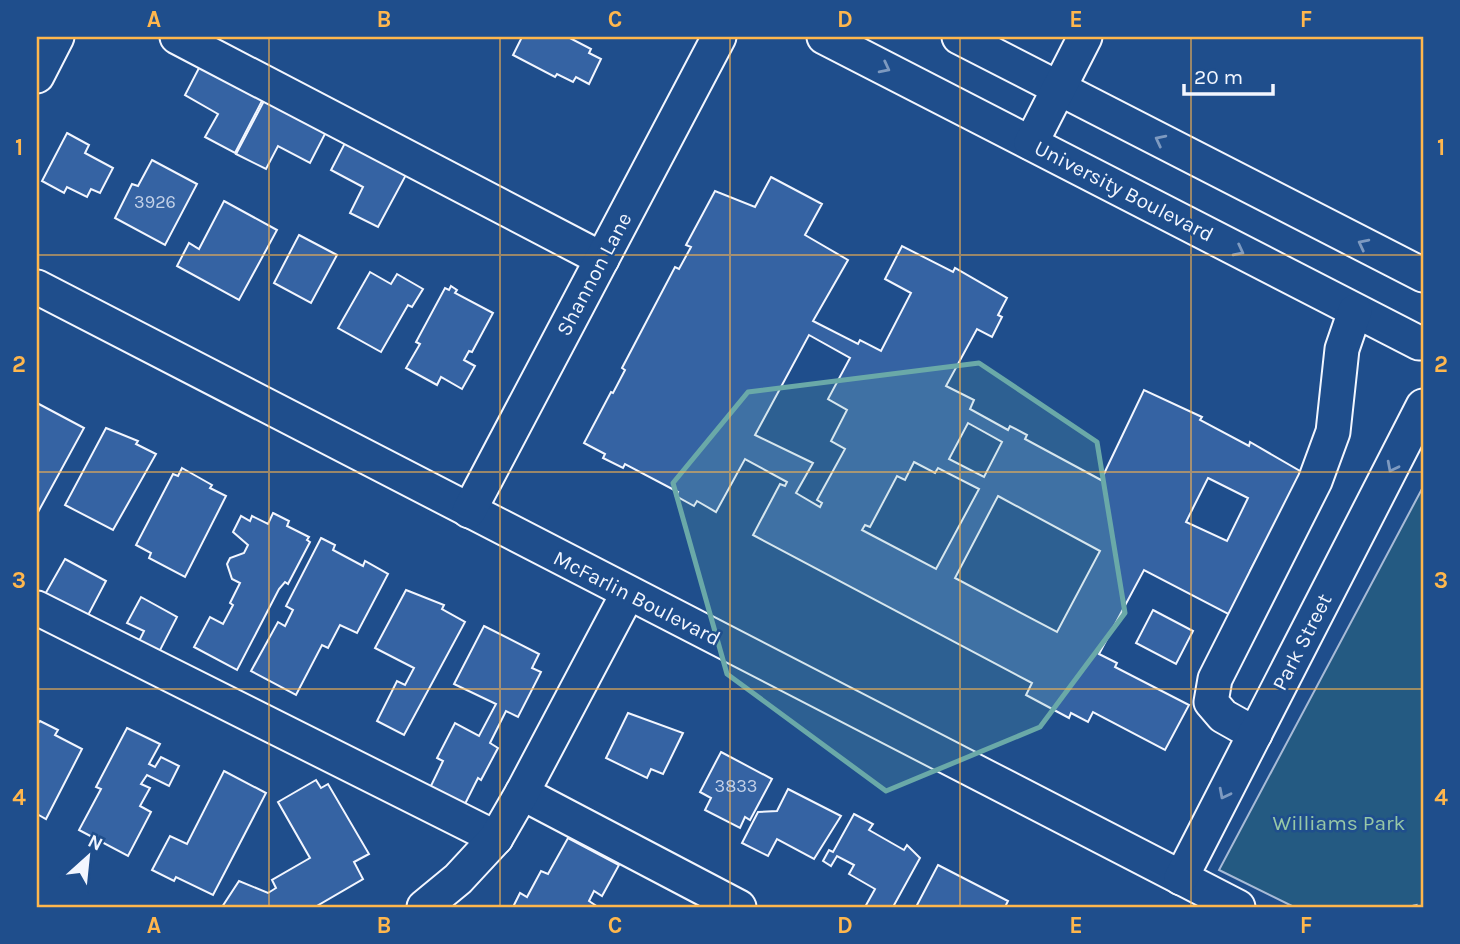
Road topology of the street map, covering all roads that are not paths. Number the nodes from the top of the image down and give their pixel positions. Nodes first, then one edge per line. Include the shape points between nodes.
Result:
1 (57, 37) edge
2 (177, 37) edge
3 (719, 37) edge
4 (824, 37) edge
5 (960, 37) edge
6 (1085, 37) edge
7 (37, 76) edge
8 (1058, 88) junction
9 (1031, 143) junction
10 (602, 259) junction
11 (1423, 275) edge
12 (37, 287) edge
13 (1355, 311) junction
14 (1423, 342) edge
15 (1423, 406) edge
16 (469, 511) junction
17 (628, 593) junction
18 (37, 608) edge
19 (1255, 734) junction
20 (522, 793) junction
21 (496, 838) junction
22 (1181, 878) junction
23 (424, 907) edge
24 (739, 907) edge
25 (1238, 907) edge

1 - 7 street
2 - 10 street
3 - 10 street, Shannon Lane
4 -> 9 street, University Boulevard
5 - 8 street
6 - 8 street
8 - 9 street
11 -> 8 street
9 -> 13 street, University Boulevard
10 - 16 street, Shannon Lane
12 - 16 street, McFarlin Boulevard
13 - 14 street, University Boulevard
13 - 19 street via 1342,349 1333,432 1315,481 1214,679 1211,702 1223,716
15 -> 19 street, Park Street
16 - 17 street, McFarlin Boulevard
17 - 20 street
17 - 22 street, McFarlin Boulevard
18 - 21 street
19 -> 22 street, Park Street
20 - 21 street
20 - 24 street
21 - 23 street
22 - 25 street, McFarlin Boulevard

